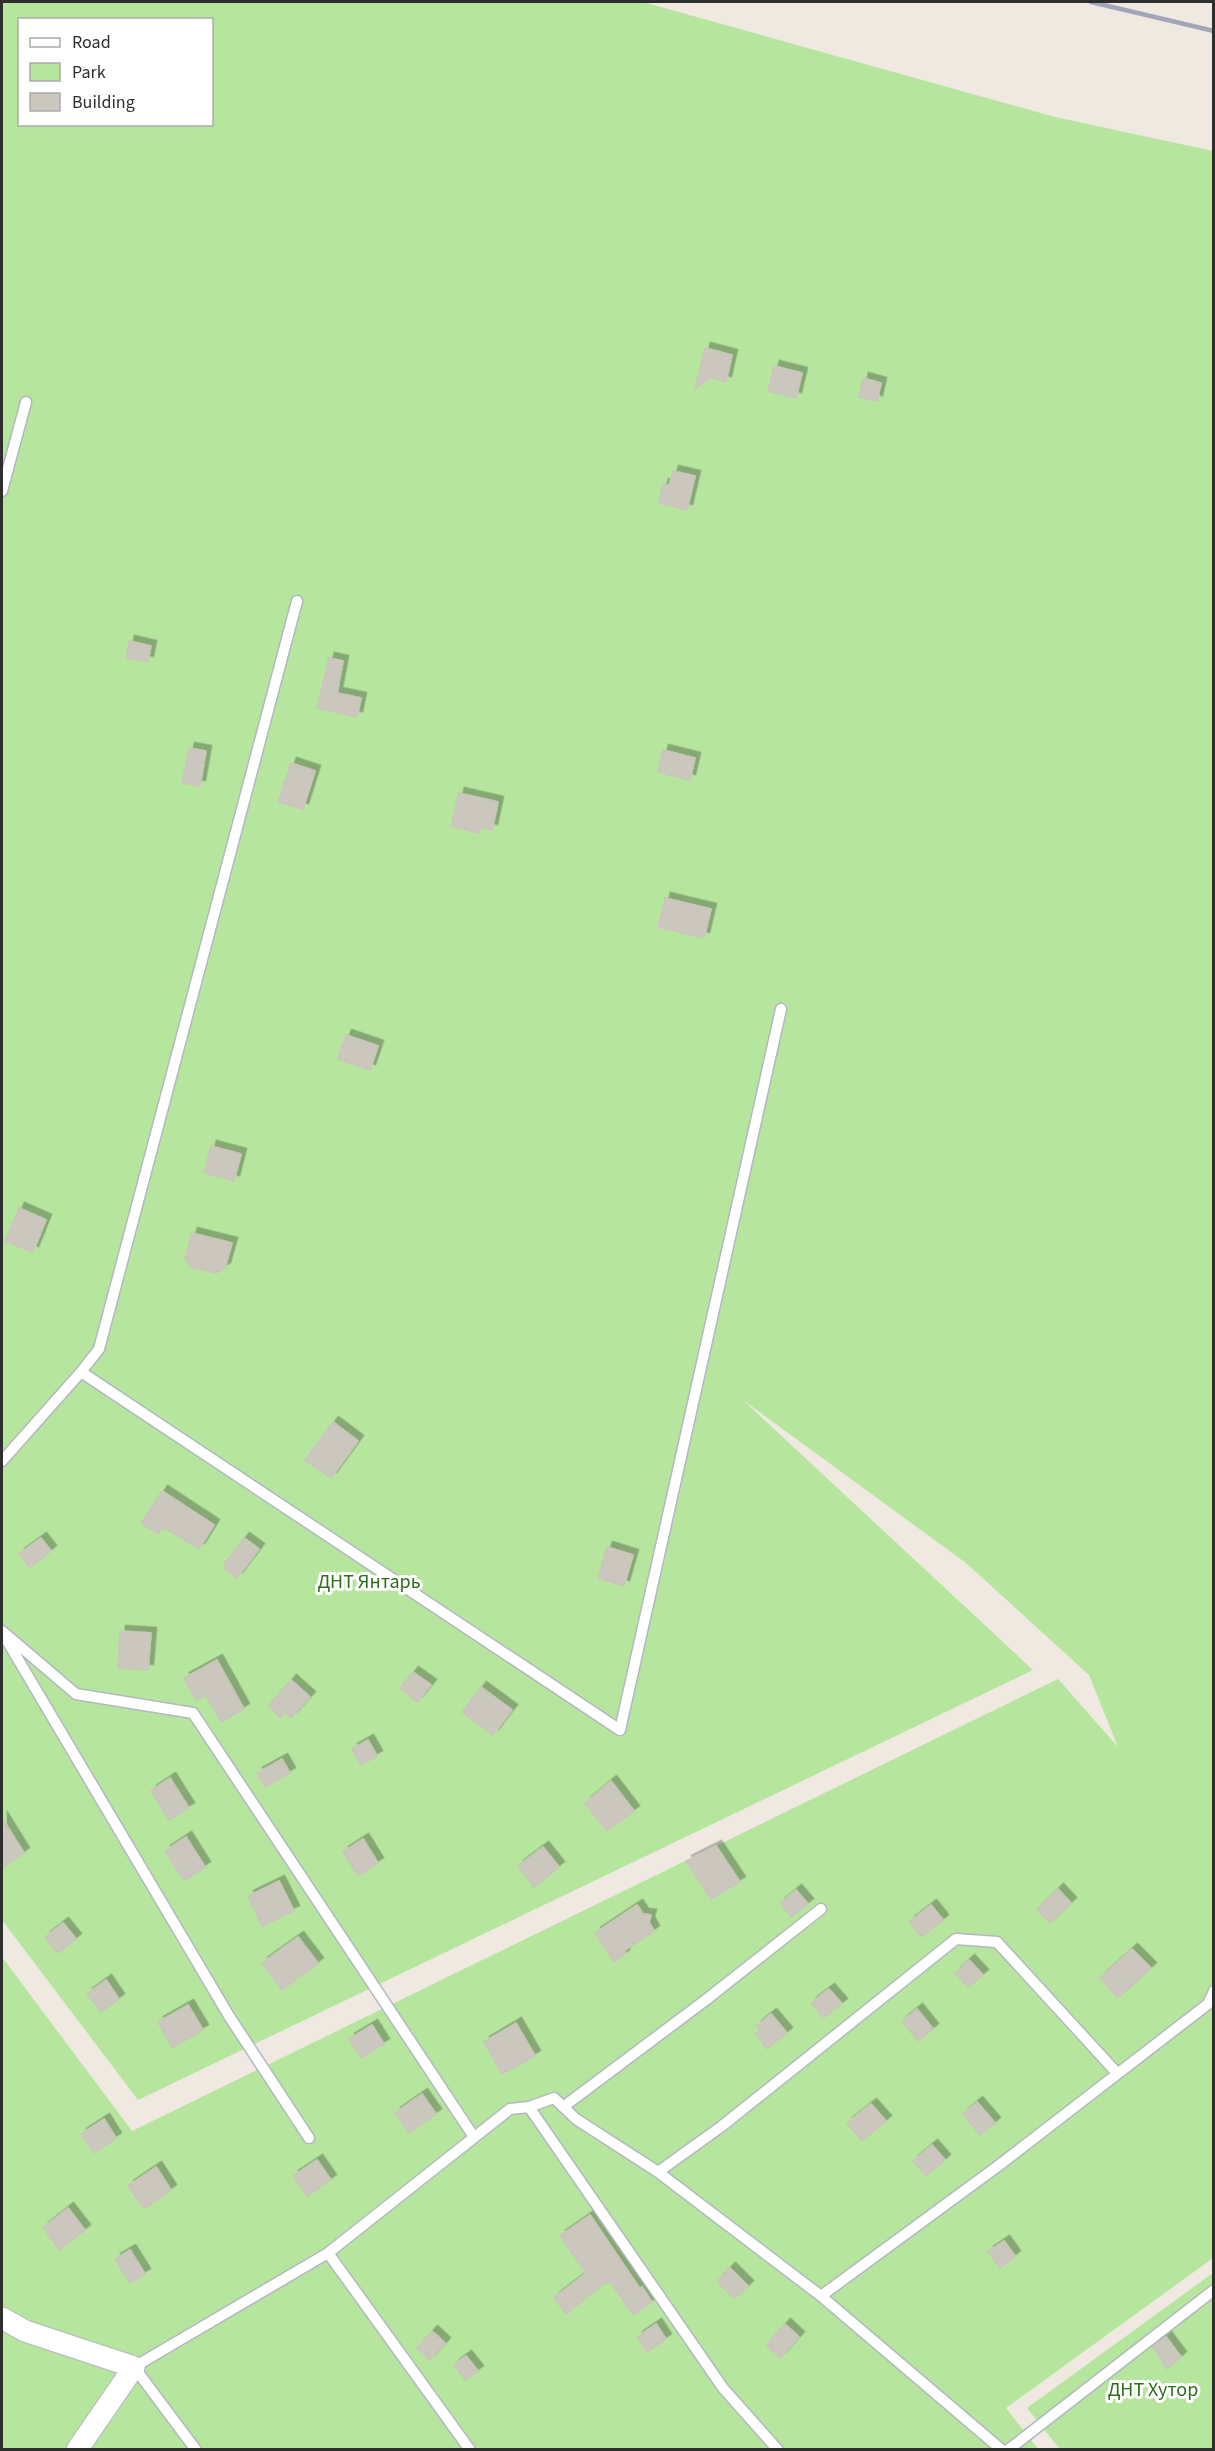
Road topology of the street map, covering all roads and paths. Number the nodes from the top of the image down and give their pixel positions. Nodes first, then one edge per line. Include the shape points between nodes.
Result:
1 (26, 402) dead end
2 (2, 491) edge
3 (297, 601) dead end
4 (781, 1009) dead end
5 (81, 1372) junction
6 (2, 1461) edge
7 (2, 1632) edge
8 (821, 1909) dead end
9 (1214, 1991) edge
10 (1117, 2073) junction
11 (529, 2107) junction
12 (563, 2107) junction
13 (474, 2137) junction
14 (309, 2139) dead end
15 (658, 2172) junction
16 (328, 2253) junction
17 (1214, 2290) edge
18 (820, 2296) junction
19 (2, 2318) edge
20 (134, 2367) junction
21 (77, 2450) edge
22 (196, 2450) edge
23 (470, 2450) edge
24 (778, 2450) edge
25 (1002, 2450) edge
26 (1008, 2450) edge

1 - 2 lane
3 - 5 lane via 99,1349
4 - 5 lane via 620,1730
5 - 6 lane
7 - 13 lane via 76,1694 193,1713
7 - 14 lane via 229,2016
8 - 12 lane
9 - 10 lane via 1208,2004
10 - 15 lane via 998,1942 956,1939 722,2126
10 - 18 lane
11 - 12 lane via 554,2098
11 - 13 lane via 510,2109
11 - 24 lane via 723,2388
12 - 15 lane
13 - 16 lane
15 - 18 lane
16 - 20 lane
16 - 23 lane
17 - 26 lane
18 - 25 lane
19 - 20 street via 25,2331
20 - 21 street
20 - 22 lane

